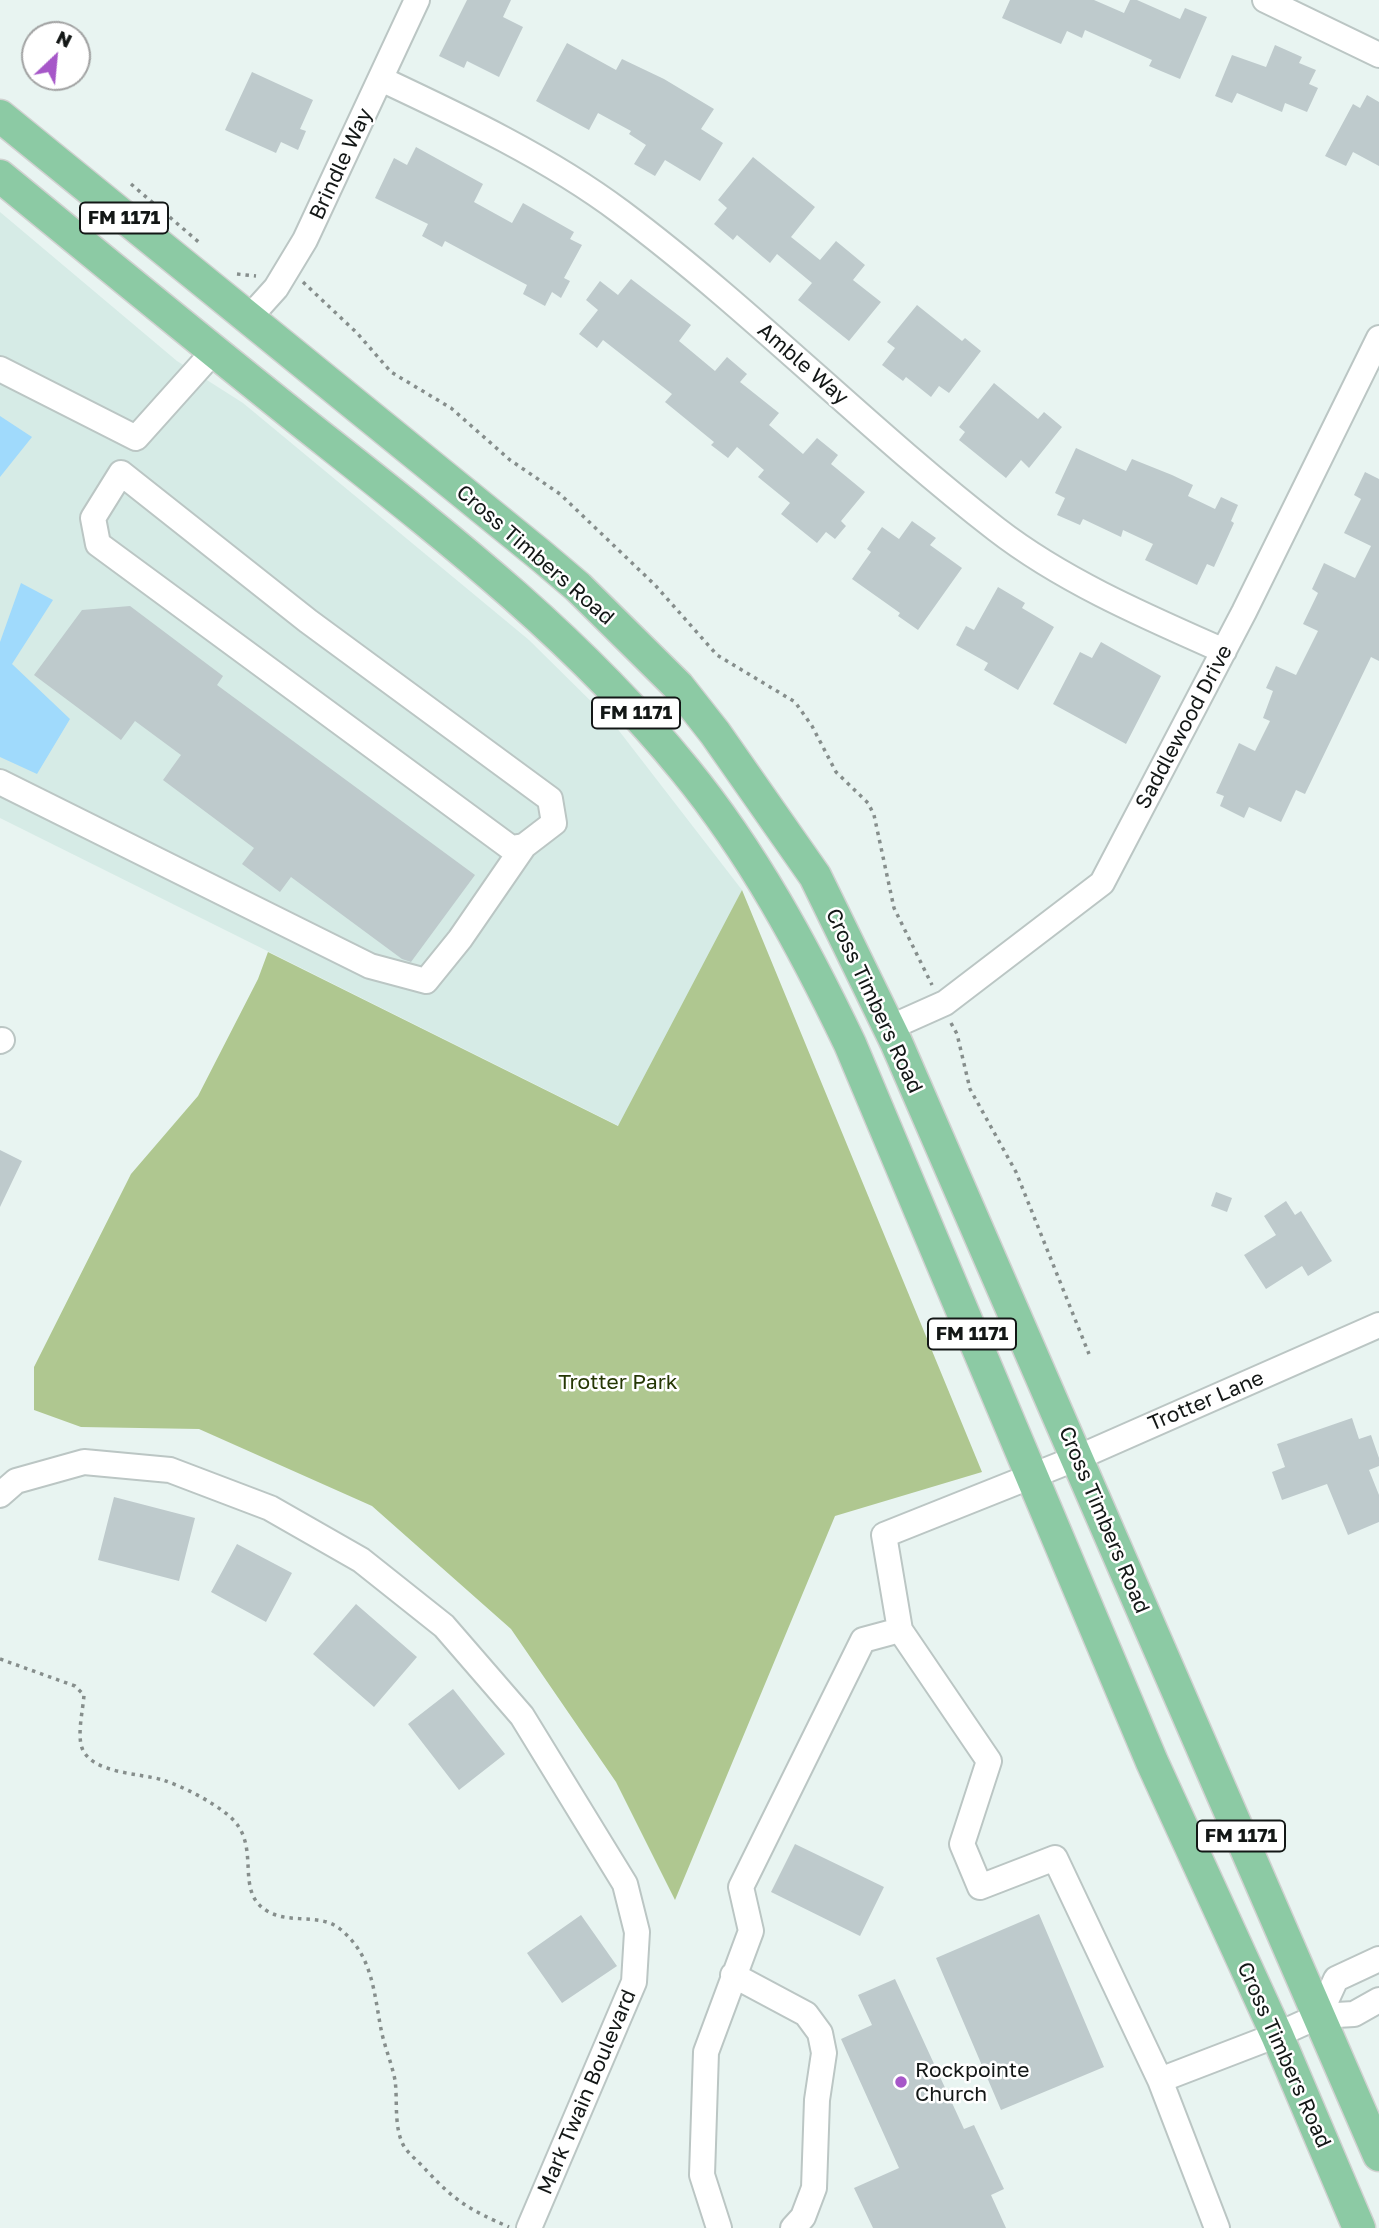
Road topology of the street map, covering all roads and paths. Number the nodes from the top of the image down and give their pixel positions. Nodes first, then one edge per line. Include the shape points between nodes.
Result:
1 (417, 0) edge
2 (1265, 0) edge
3 (1379, 55) edge
4 (381, 79) junction
5 (0, 116) edge
6 (0, 176) edge
7 (248, 319) junction
8 (1379, 338) edge
9 (214, 351) junction
10 (0, 369) edge
11 (136, 438) junction
12 (121, 473) junction
13 (1224, 651) junction
14 (0, 782) edge
15 (524, 846) junction
16 (889, 1028) junction
17 (1379, 1325) edge
18 (1077, 1458) junction
19 (1032, 1476) junction
20 (0, 1495) edge
21 (900, 1630) junction
22 (0, 1659) edge
23 (1379, 1959) edge
24 (733, 1975) junction
25 (1379, 2000) edge
26 (1319, 2016) junction
27 (1277, 2035) junction
28 (1160, 2080) junction
29 (1379, 2155) edge
30 (512, 2228) edge
31 (529, 2228) edge
32 (719, 2228) edge
33 (793, 2228) edge
34 (1217, 2228) edge
35 (1359, 2228) edge

1 - 4 street, Brindle Way
2 - 3 street
4 - 7 street, Brindle Way via 305,240 276,288
4 - 13 street, Amble Way via 486,128 619,210 998,530 1110,600
5 - 7 main road, Cross Timbers Road / FM 1171
6 - 9 main road, Cross Timbers Road / FM 1171
7 - 9 main road
7 - 16 main road, Cross Timbers Road / FM 1171 via 578,587 678,686 815,876
8 - 13 street, Saddlewood Drive
9 - 11 street
9 - 19 main road, Cross Timbers Road / FM 1171 via 536,614 654,733 729,829 815,970 850,1044
10 - 11 street
11 - 12 street
12 - 15 street via 308,621 550,799 554,823
12 - 15 street via 93,518 98,544 512,848
13 - 16 street, Saddlewood Drive via 1102,883 945,1003
14 - 15 street via 370,966 426,981
16 - 18 main road, Cross Timbers Road / FM 1171
17 - 18 street, Trotter Lane
18 - 19 street, Trotter Lane
18 - 26 main road, Cross Timbers Road / FM 1171
19 - 21 street, Trotter Lane via 884,1535
19 - 27 main road, Cross Timbers Road / FM 1171 via 1152,1762
20 - 31 street, Mark Twain Boulevard via 16,1481 85,1462 170,1470 270,1508 361,1560 444,1626 522,1716 625,1884 637,1932 634,1982
21 - 24 street via 863,1640 741,1887 751,1931
21 - 28 street via 989,1761 962,1844 980,1887 1055,1858
22 - 30 path via 75,1686 84,1695 80,1745 86,1755 98,1763 163,1780 228,1815 248,1844 249,1890 258,1904 289,1919 328,1922 341,1930 364,1959 375,1983 405,2147 462,2206
23 - 26 street via 1336,1979
24 - 32 street via 706,2052 702,2175
24 - 33 street via 806,2014 820,2033 824,2053 817,2100 814,2188 803,2217
25 - 26 street via 1353,2014
26 - 27 street
26 - 29 main road, Cross Timbers Road / FM 1171
27 - 28 street
27 - 35 main road, Cross Timbers Road / FM 1171
28 - 34 street

